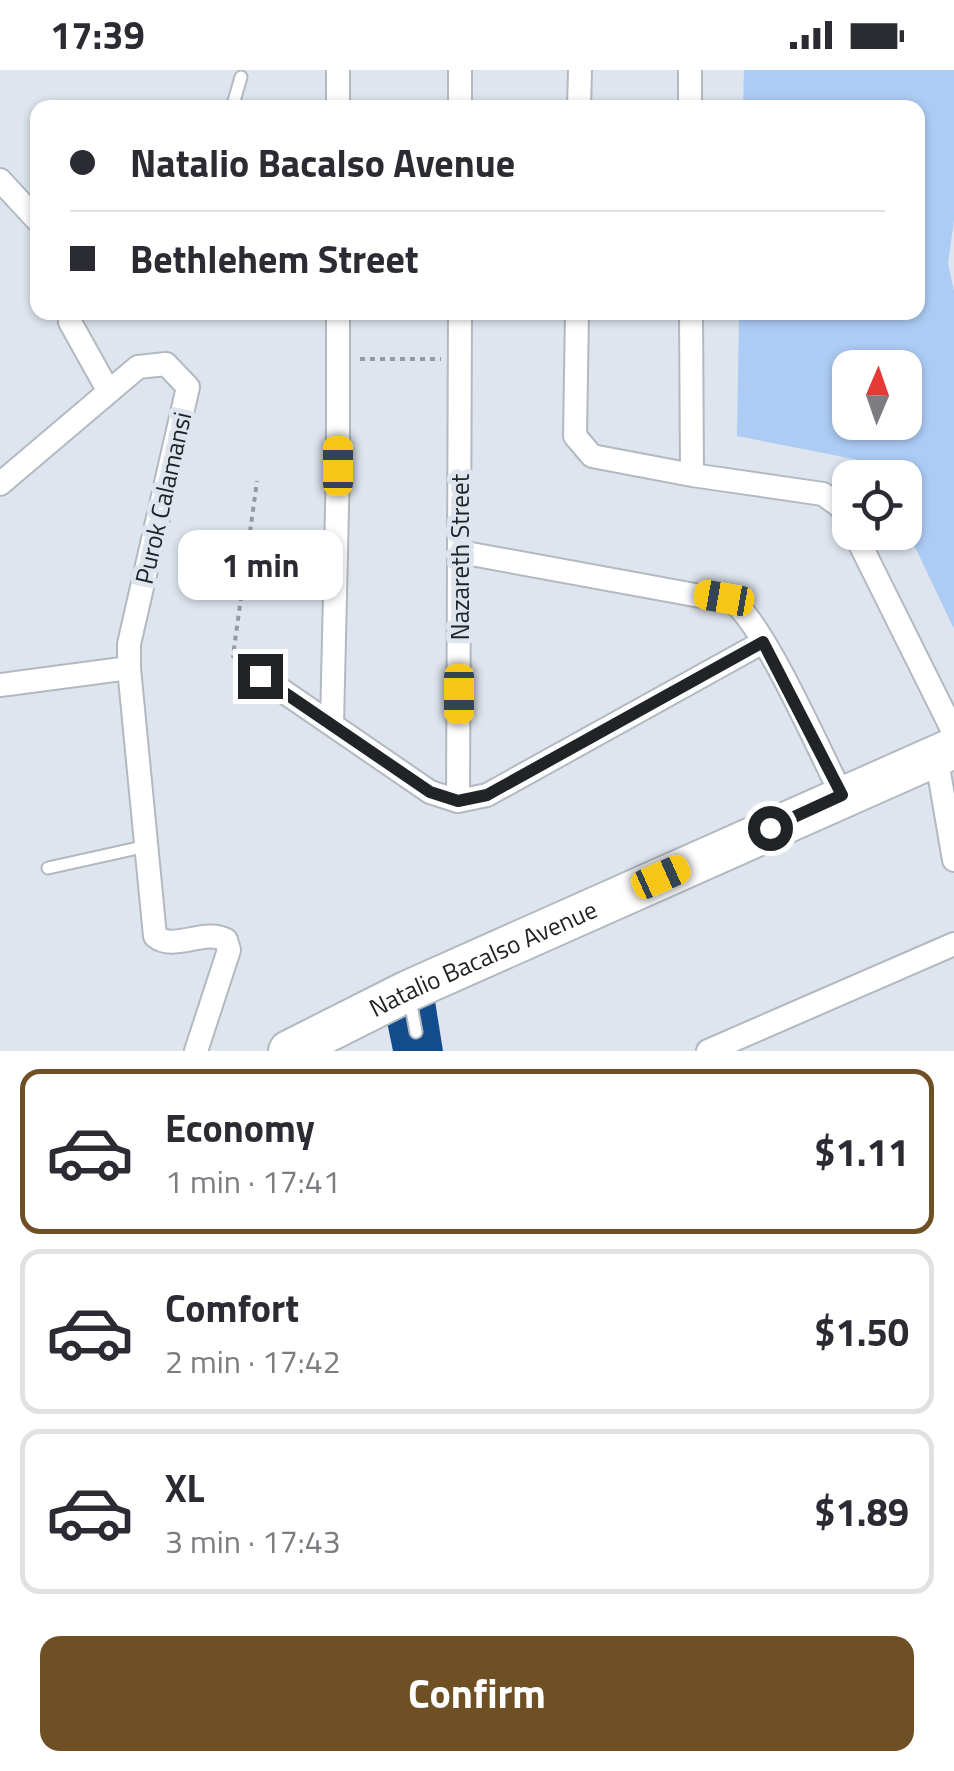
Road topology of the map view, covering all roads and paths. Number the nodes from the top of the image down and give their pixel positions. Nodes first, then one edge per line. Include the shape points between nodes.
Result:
1 (338, 70) edge
2 (460, 70) edge
3 (580, 70) edge
4 (690, 70) edge
5 (241, 77) dead end
6 (234, 100) edge
7 (338, 100) edge
8 (460, 100) edge
9 (579, 100) edge
10 (690, 100) edge
11 (0, 180) edge
12 (30, 212) edge
13 (70, 320) edge
14 (338, 320) edge
15 (460, 320) edge
16 (576, 320) edge
17 (691, 320) edge
18 (338, 359) junction
19 (460, 359) junction
20 (109, 392) junction
21 (692, 475) junction
22 (257, 481) dead end
23 (0, 484) edge
24 (832, 500) edge
25 (862, 550) edge
26 (460, 552) junction
27 (763, 642) junction
28 (129, 668) junction
29 (260, 676) joint
30 (0, 685) edge
31 (332, 724) junction
32 (948, 745) edge
33 (842, 795) junction
34 (458, 801) junction
35 (148, 846) junction
36 (954, 860) edge
37 (48, 868) dead end
38 (954, 944) edge
39 (408, 991) junction
40 (416, 1032) dead end
41 (196, 1051) edge
42 (290, 1051) edge
43 (708, 1051) edge

1 - 7 street
2 - 8 street
3 - 9 street
4 - 10 street
5 - 6 lane
11 - 12 street
13 - 20 street
14 - 18 street
15 - 19 street, Nazareth Street
16 - 21 street via 575,436 582,448 592,456
17 - 21 street
18 - 19 path
18 - 31 street
19 - 26 street, Nazareth Street
20 - 23 street, Purok Calamansi
20 - 28 street, Purok Calamansi via 138,367 152,364 166,364 188,388
21 - 24 street
22 - 29 path via 234,656
25 - 32 street
26 - 27 street via 724,598 741,608
26 - 34 street, Nazareth Street
27 - 33 street
27 - 34 street via 487,795
28 - 30 street
28 - 35 street, Purok Calamansi
29 - 31 street
31 - 34 street via 430,792
32 - 33 highway, Natalio Bacalso Avenue
32 - 36 street
33 - 39 highway, Natalio Bacalso Avenue
35 - 37 lane
35 - 41 street, Purok Calamansi via 158,940 217,935 229,950
38 - 43 street
39 - 40 lane
39 - 42 highway, Natalio Bacalso Avenue

